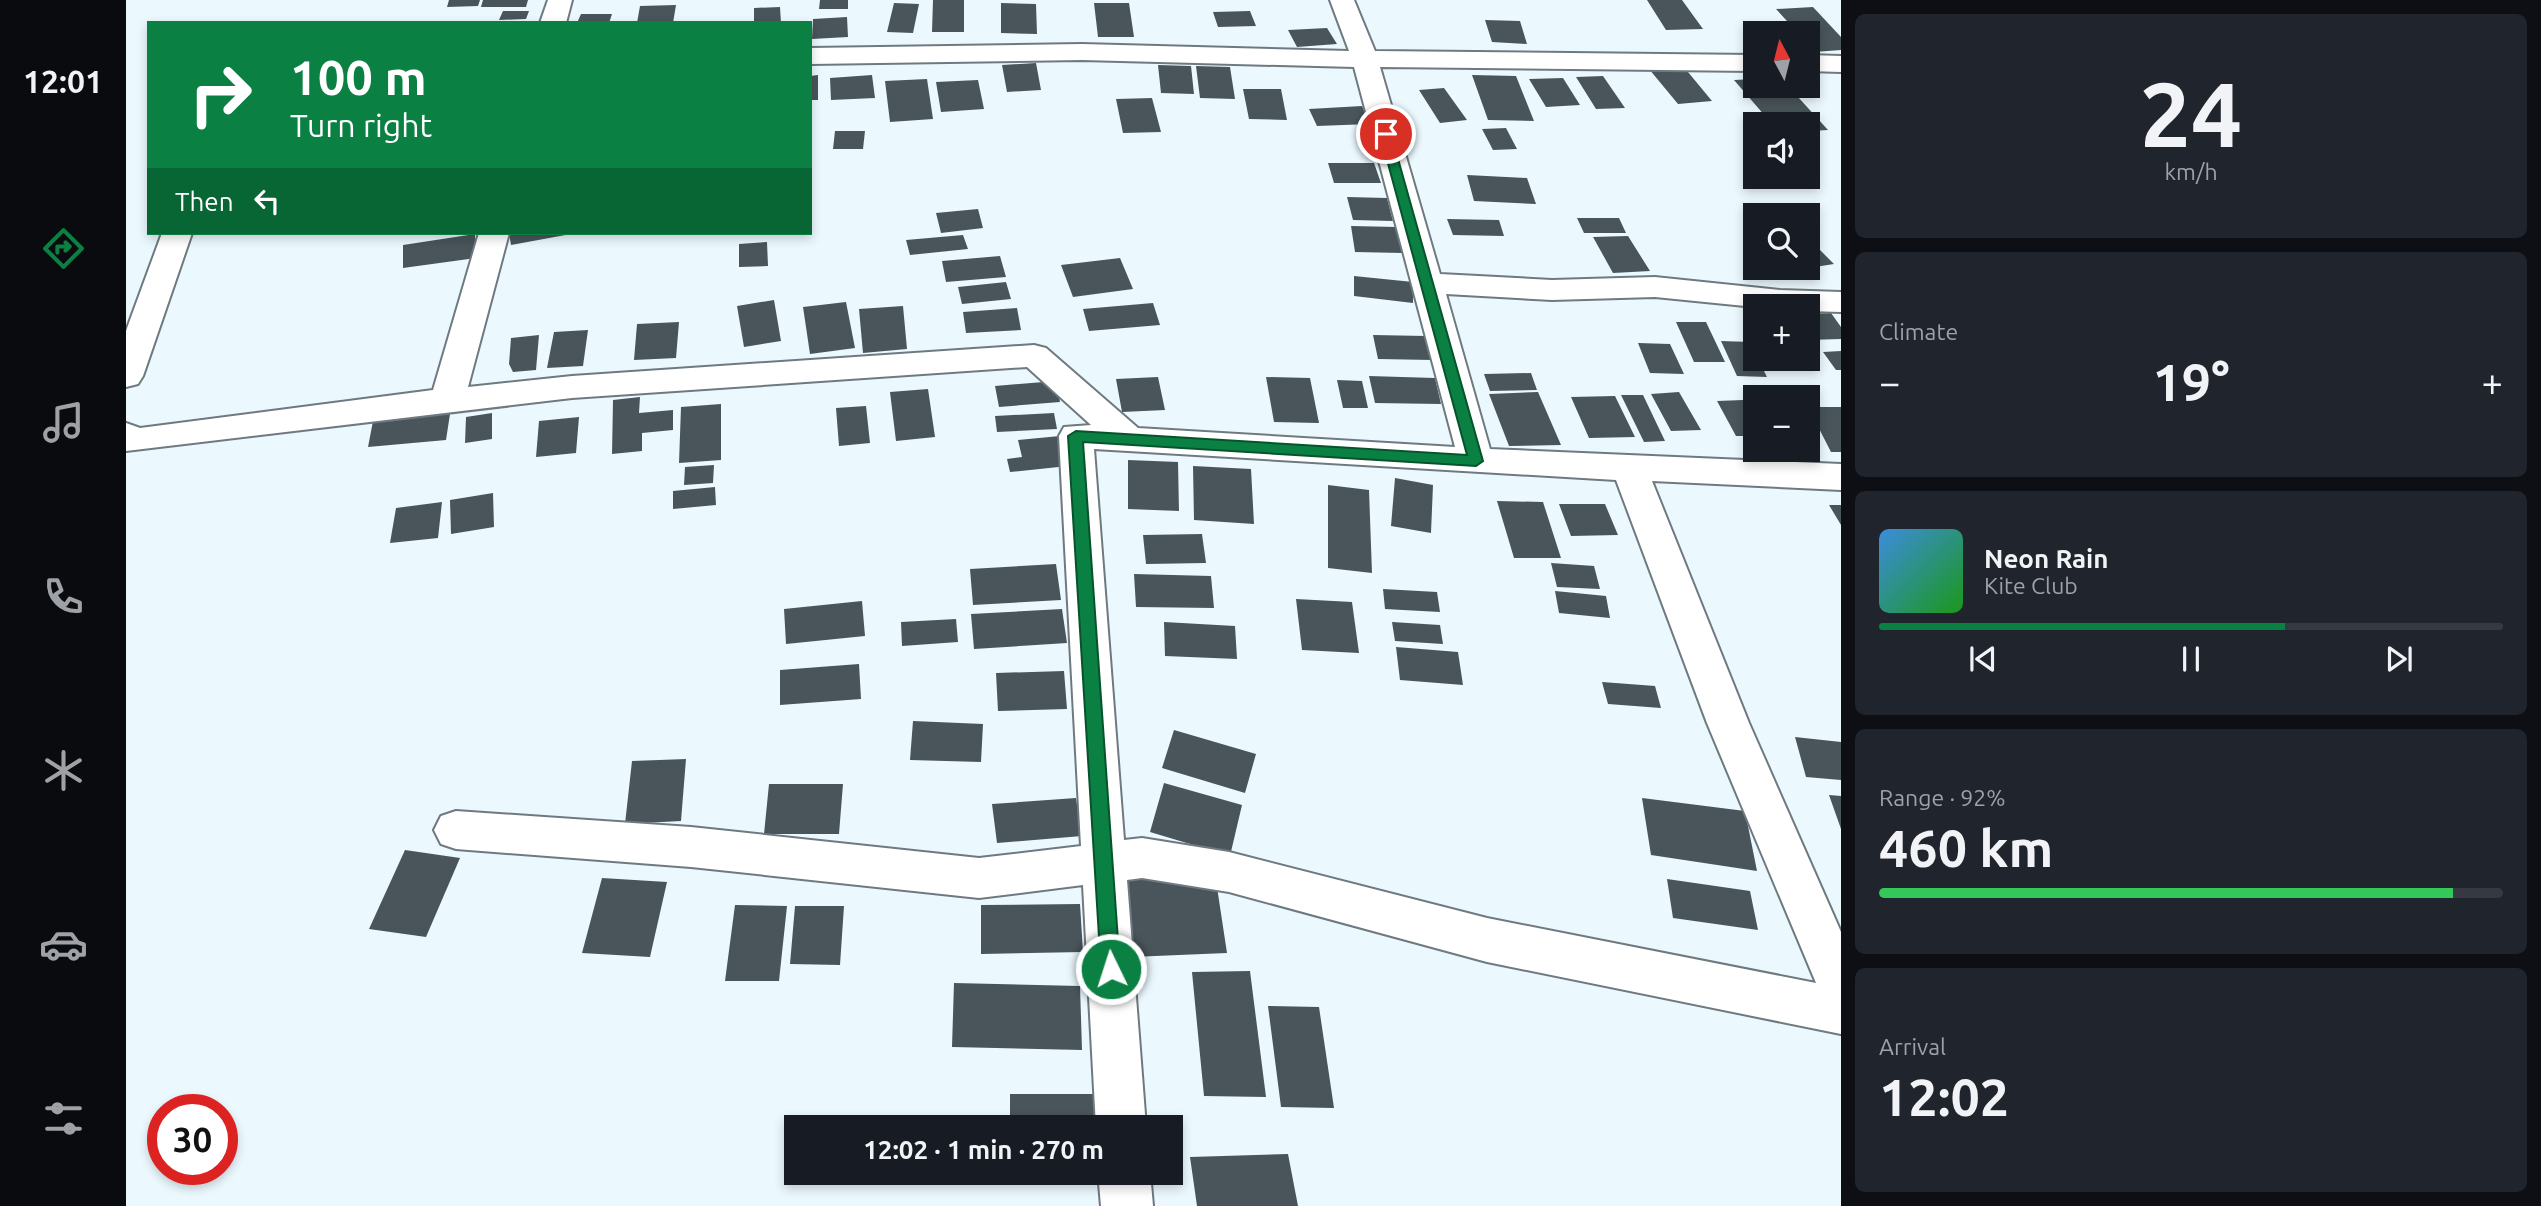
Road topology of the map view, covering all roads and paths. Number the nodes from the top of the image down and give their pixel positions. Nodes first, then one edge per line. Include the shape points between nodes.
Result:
1 (560, 0) edge
2 (1342, 0) edge
3 (554, 21) edge
4 (812, 56) edge
5 (1365, 59) junction
6 (1743, 62) edge
7 (1820, 63) edge
8 (1841, 64) edge
9 (176, 235) edge
10 (493, 235) edge
11 (1427, 283) junction
12 (1841, 302) edge
13 (126, 376) edge
14 (447, 401) junction
15 (126, 435) edge
16 (1130, 440) junction
17 (1476, 461) junction
18 (1629, 468) junction
19 (1841, 477) edge
20 (456, 830) dead end
21 (1104, 863) junction
22 (1841, 986) edge
23 (1841, 1011) edge
24 (1120, 1115) edge
25 (1125, 1185) edge
26 (1127, 1206) edge

1 - 3 street
2 - 5 street
4 - 5 street via 1083,51
5 - 6 street
5 - 11 street
7 - 8 street
9 - 13 street
10 - 14 street
11 - 12 street via 1552,290 1655,287
11 - 17 street
14 - 15 street via 132,440
14 - 16 street via 572,387 1034,356
16 - 17 street
16 - 21 street via 1076,436
17 - 18 street
18 - 19 street
18 - 22 street via 1728,723
20 - 21 street via 691,847 979,878
21 - 23 street via 1142,858 1229,872 1487,940
21 - 24 street
25 - 26 street

